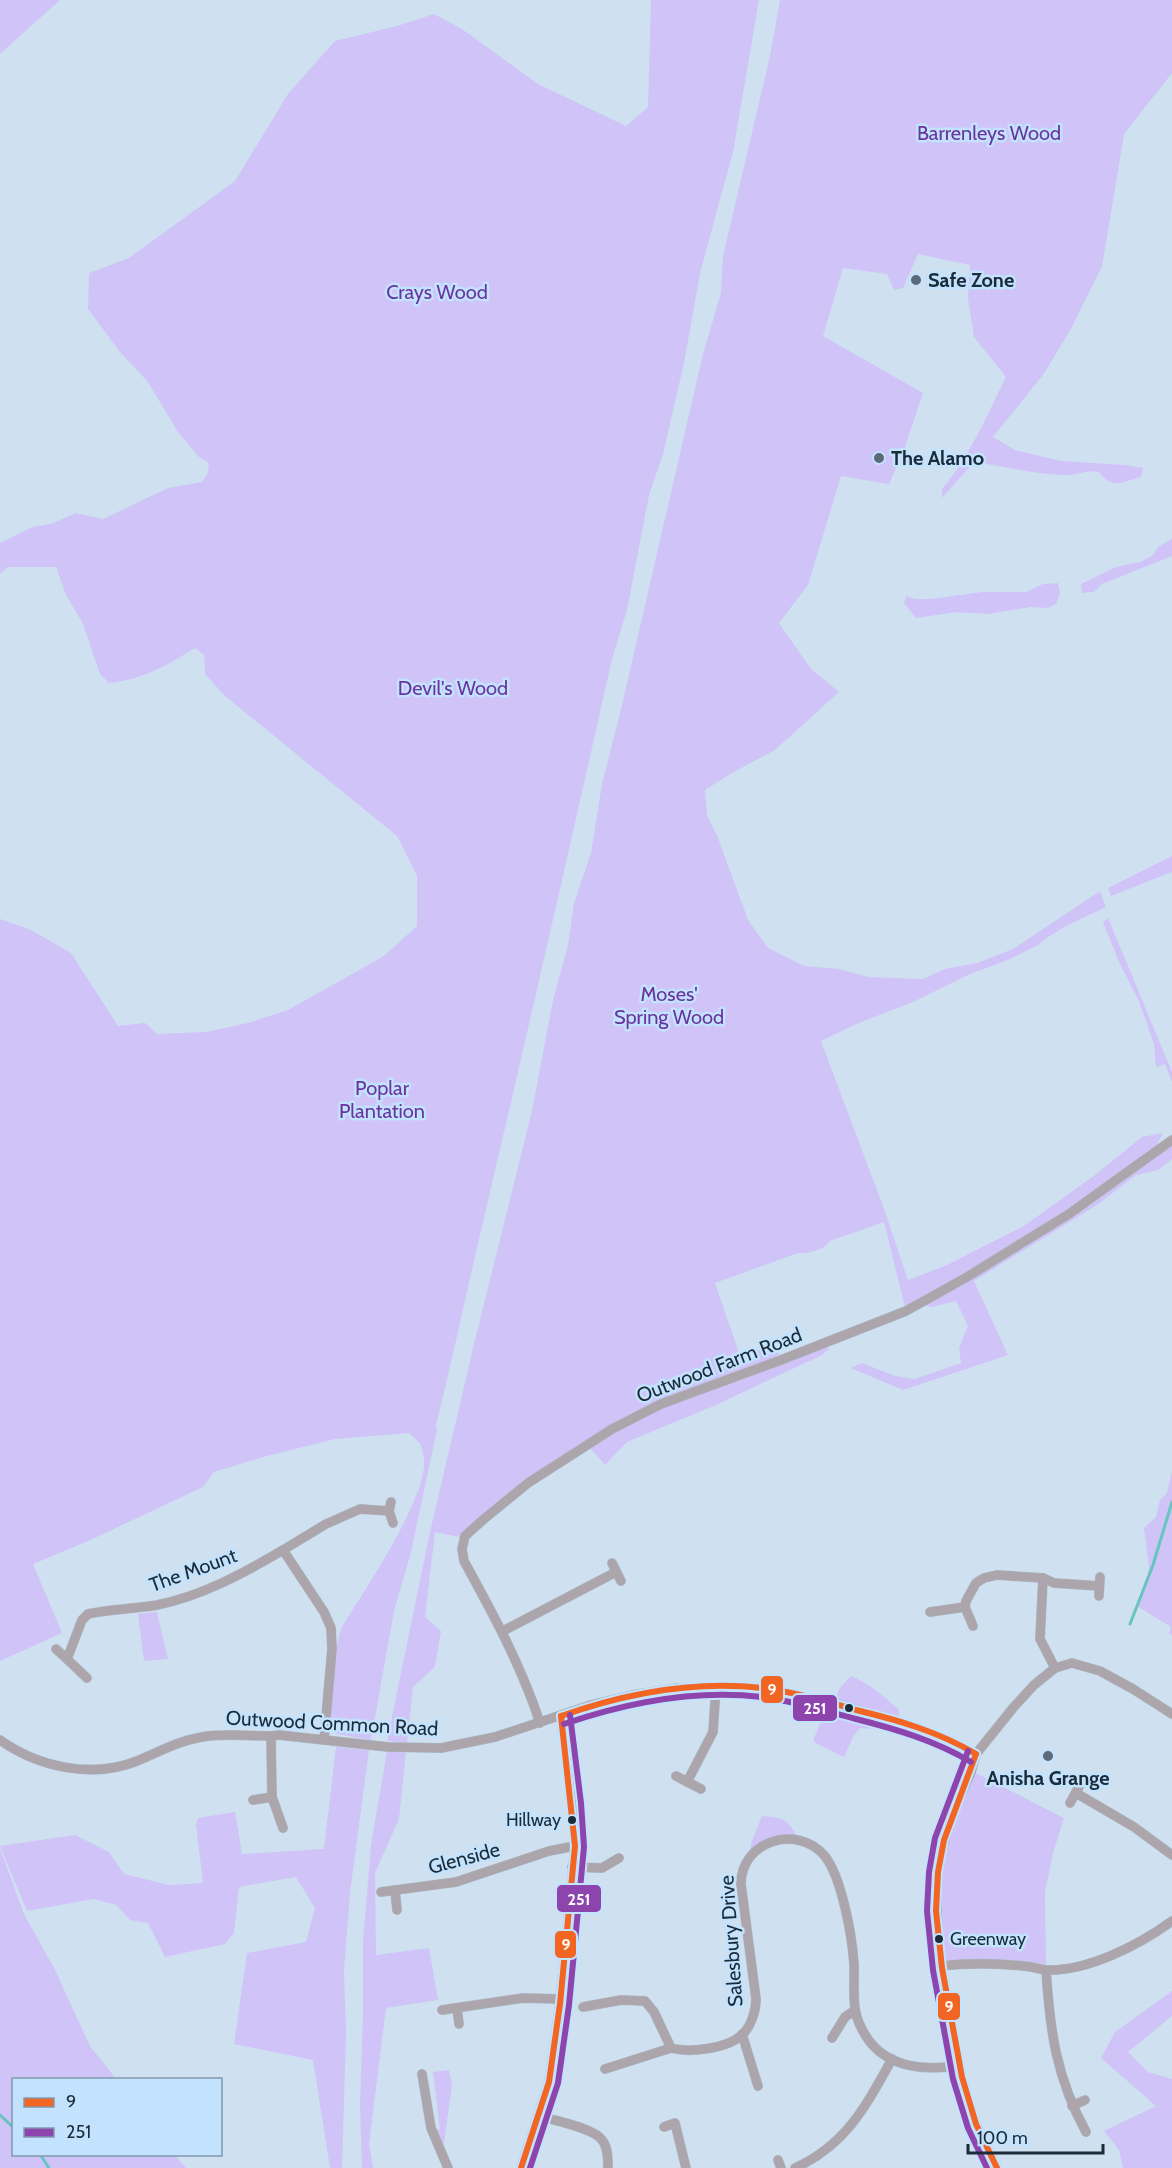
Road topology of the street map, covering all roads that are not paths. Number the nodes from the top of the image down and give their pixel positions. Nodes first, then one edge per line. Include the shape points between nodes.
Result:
1 (1172, 1140) edge
2 (393, 1523) dead end
3 (283, 1550) junction
4 (1043, 1578) junction
5 (621, 1581) dead end
6 (1099, 1586) dead end
7 (965, 1607) junction
8 (930, 1612) dead end
9 (973, 1626) dead end
10 (502, 1631) junction
11 (56, 1649) dead end
12 (67, 1659) junction
13 (1055, 1668) junction
14 (87, 1678) dead end
15 (716, 1687) junction
16 (566, 1714) junction
17 (1172, 1714) edge
18 (540, 1723) junction
19 (271, 1736) junction
20 (0, 1740) edge
21 (324, 1740) junction
22 (976, 1754) junction
23 (676, 1776) dead end
24 (687, 1782) junction
25 (701, 1790) dead end
26 (272, 1797) junction
27 (253, 1800) dead end
28 (1070, 1803) dead end
29 (283, 1828) dead end
30 (575, 1846) junction
31 (1172, 1855) edge
32 (619, 1858) dead end
33 (572, 1867) junction
34 (395, 1890) junction
35 (381, 1892) dead end
36 (398, 1910) dead end
37 (1172, 1921) edge
38 (940, 1966) junction
39 (1046, 1970) junction
40 (560, 1999) junction
41 (583, 2007) dead end
42 (457, 2008) junction
43 (442, 2010) dead end
44 (854, 2011) junction
45 (459, 2024) dead end
46 (742, 2034) junction
47 (832, 2038) dead end
48 (671, 2048) junction
49 (892, 2059) junction
50 (958, 2066) junction
51 (604, 2069) dead end
52 (422, 2074) dead end
53 (758, 2086) dead end
54 (1085, 2100) dead end
55 (1072, 2106) junction
56 (539, 2116) junction
57 (664, 2127) dead end
58 (1086, 2132) dead end
59 (448, 2168) edge
60 (521, 2168) edge
61 (608, 2168) edge
62 (686, 2168) edge
63 (795, 2168) edge
64 (997, 2168) edge

1 - 10 street, Outwood Farm Road via 1069,1214 906,1311 661,1404 590,1442 528,1483 465,1536 462,1549 464,1561
2 - 3 street via 390,1507 360,1509
3 - 12 street, The Mount via 239,1575 181,1598 88,1614
3 - 21 street via 332,1628
4 - 6 street via 1054,1583
4 - 7 street via 984,1578 969,1593
4 - 13 street via 1040,1639
5 - 10 street via 614,1568
7 - 8 street
7 - 9 street
10 - 18 street, Outwood Farm Road
11 - 12 street
12 - 14 street
13 - 17 street via 1072,1664 1100,1671
13 - 22 street via 1012,1708
15 - 16 street, Outwood Common Road via 633,1695
15 - 22 street, Outwood Common Road via 762,1688 834,1703 914,1727
15 - 24 street via 712,1732
16 - 18 street, Outwood Common Road
16 - 30 street
18 - 21 street, Outwood Common Road via 455,1746 388,1748
19 - 20 street, Outwood Common Road via 201,1737 166,1746 136,1761 83,1770 45,1762
19 - 21 street, Outwood Common Road
19 - 26 street
22 - 38 street via 941,1854 935,1909
23 - 24 street
24 - 25 street
26 - 27 street
26 - 29 street
28 - 31 street via 1078,1789
30 - 33 street
30 - 34 street, Glenside via 456,1882
32 - 33 street via 602,1868
33 - 40 street
34 - 35 street, Glenside
34 - 36 street
37 - 39 street via 1108,1957
38 - 39 street via 989,1963
38 - 50 street
39 - 55 street via 1052,2043
40 - 42 street via 523,1998
40 - 56 street via 549,2082
41 - 48 street via 621,2000 645,2001
42 - 43 street
42 - 45 street
44 - 46 street, Salesbury Drive via 850,1934 829,1863 814,1847 775,1840 752,1853 741,1875 756,1999 753,2016
44 - 47 street via 845,2017
44 - 49 street, Salesbury Drive via 871,2042
46 - 48 street, Salesbury Drive via 708,2048
46 - 53 street
48 - 51 street, Salesbury Drive
49 - 50 street, Salesbury Drive via 917,2067
49 - 63 street via 847,2132
50 - 64 street via 974,2120
52 - 59 street via 431,2128
54 - 55 street
55 - 58 street
56 - 60 street
56 - 61 street via 602,2138
57 - 62 street via 675,2123

